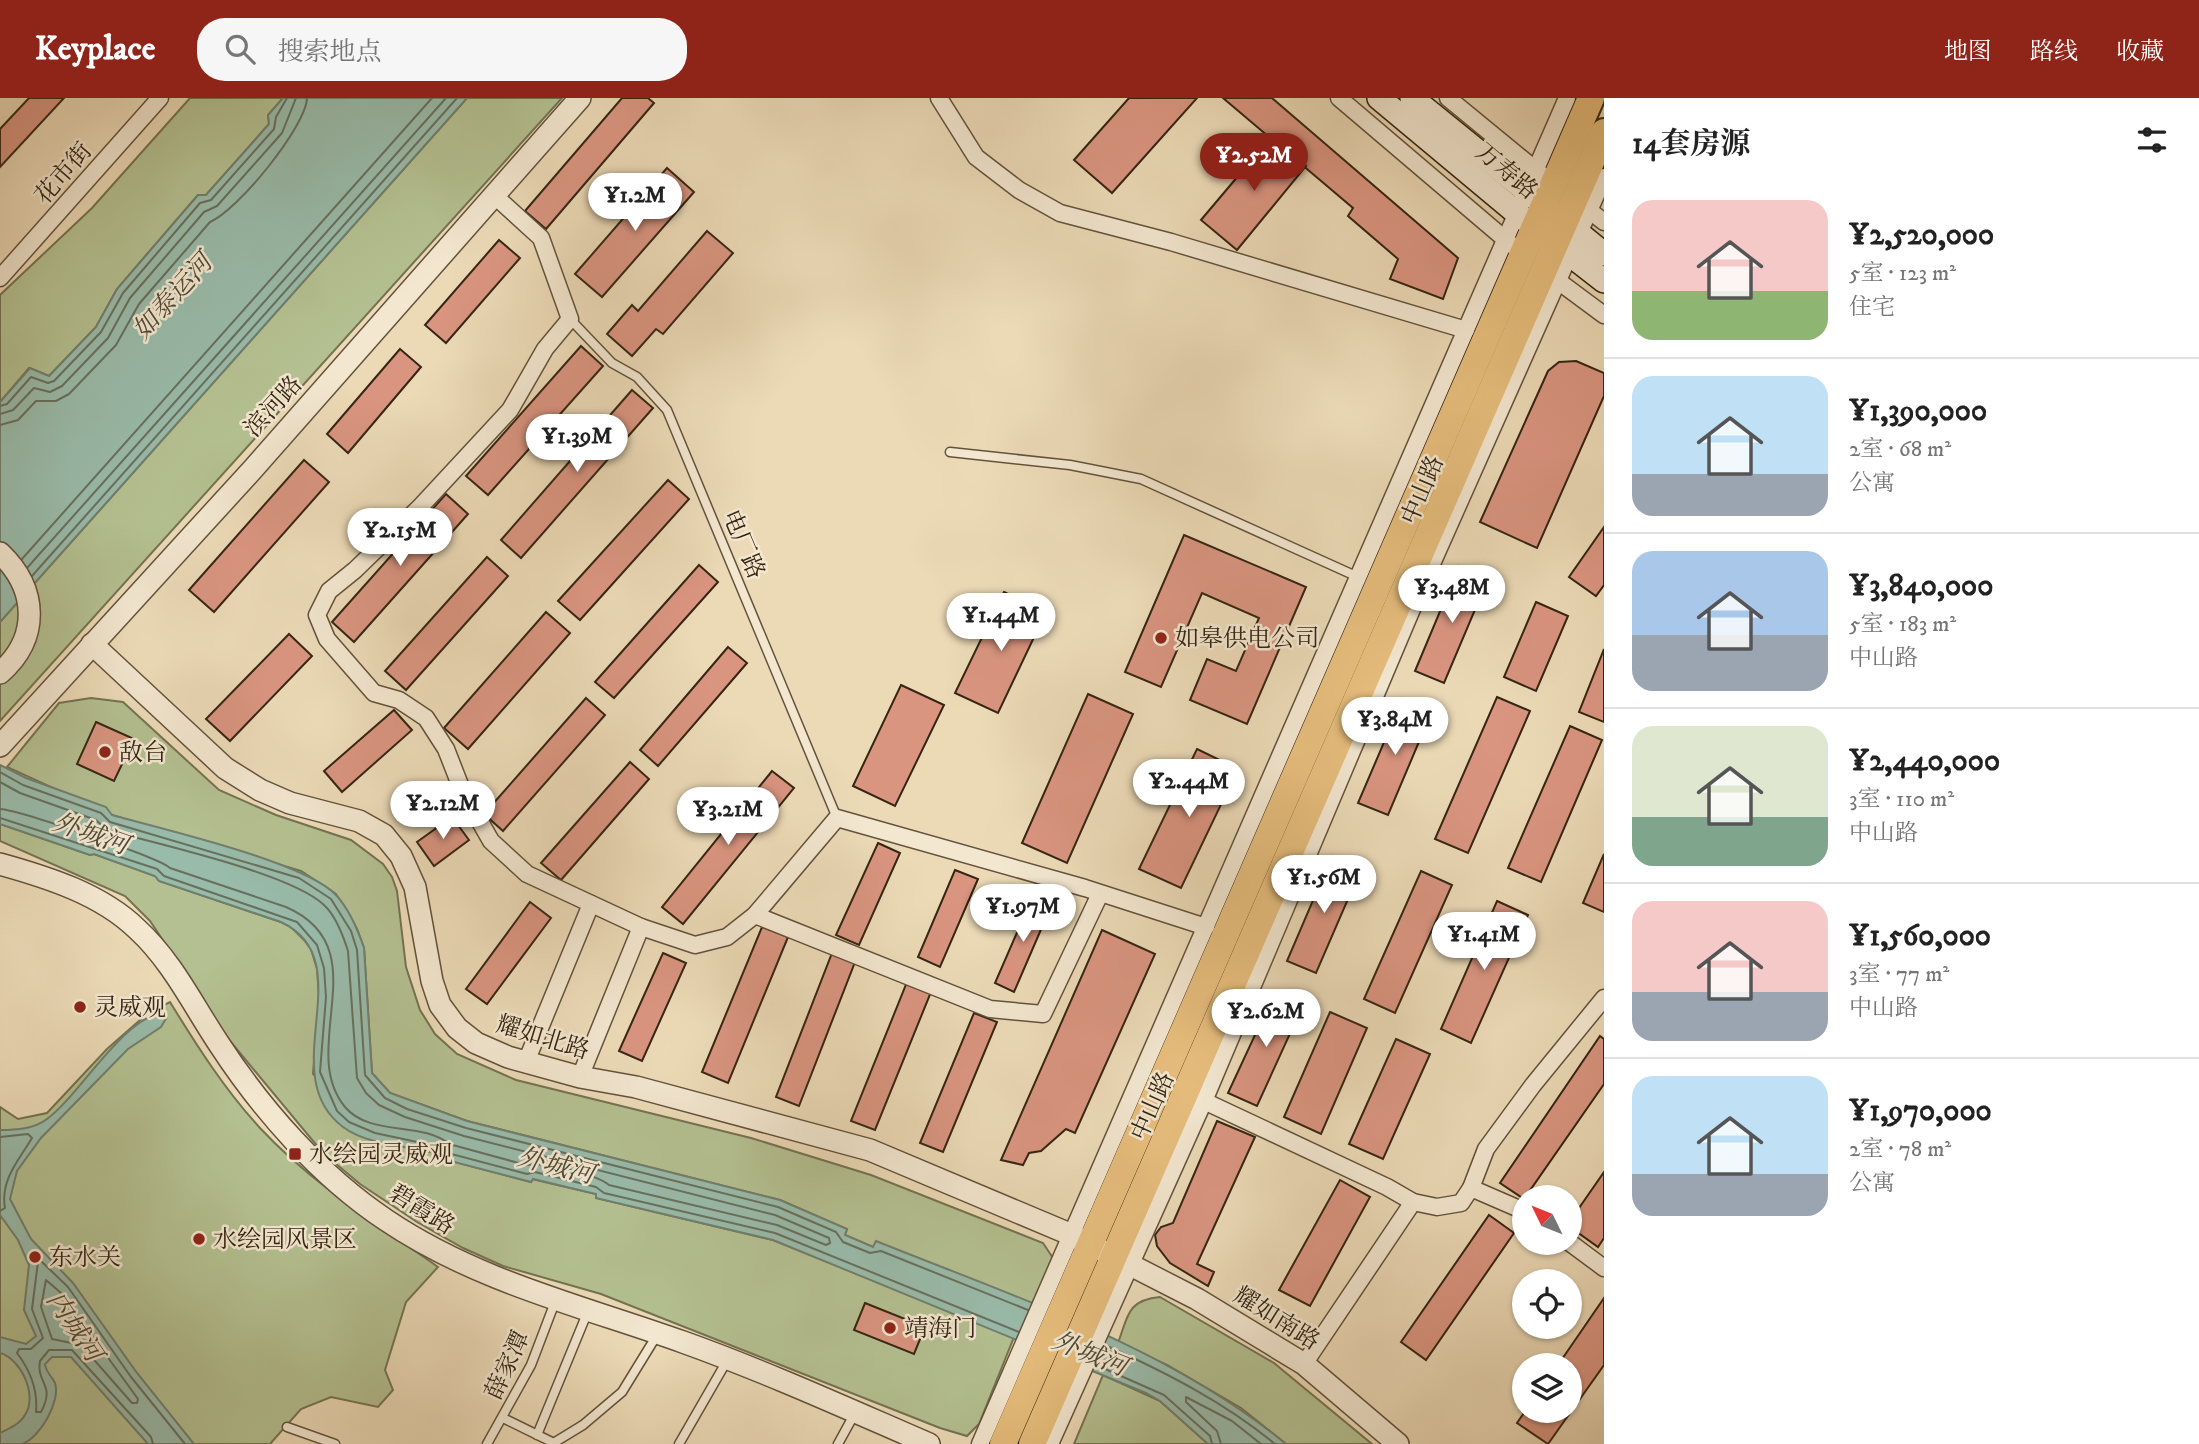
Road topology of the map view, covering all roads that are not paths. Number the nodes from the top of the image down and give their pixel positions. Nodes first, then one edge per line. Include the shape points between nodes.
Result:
1 (160, 98) edge
2 (580, 98) edge
3 (939, 98) edge
4 (1339, 98) edge
5 (1379, 98) edge
6 (1412, 98) edge
7 (1448, 98) edge
8 (1567, 98) edge
9 (1591, 98) edge
10 (1604, 132) edge
11 (1604, 177) edge
12 (496, 197) junction
13 (1554, 214) junction
14 (1604, 222) edge
15 (1604, 254) edge
16 (1532, 261) junction
17 (0, 278) edge
18 (1604, 281) edge
19 (1604, 314) edge
20 (570, 319) junction
21 (1466, 330) junction
22 (950, 452) dead end
23 (0, 553) edge
24 (1369, 582) junction
25 (92, 644) junction
26 (0, 673) edge
27 (0, 746) edge
28 (838, 818) junction
29 (0, 864) edge
30 (1100, 894) junction
31 (592, 904) junction
32 (755, 915) junction
33 (640, 927) junction
34 (1206, 927) junction
35 (1604, 998) edge
36 (526, 1062) junction
37 (580, 1077) junction
38 (1204, 1101) junction
39 (1471, 1188) junction
40 (1413, 1202) junction
41 (1512, 1206) edge
42 (1101, 1250) junction
43 (1582, 1252) edge
44 (1604, 1268) edge
45 (1081, 1294) junction
46 (556, 1300) junction
47 (588, 1311) junction
48 (658, 1334) junction
49 (729, 1359) junction
50 (1304, 1364) junction
51 (1041, 1389) junction
52 (856, 1412) junction
53 (503, 1418) junction
54 (288, 1427) dead end
55 (537, 1435) junction
56 (335, 1444) edge
57 (487, 1444) edge
58 (554, 1444) edge
59 (679, 1444) edge
60 (838, 1444) edge
61 (929, 1444) edge
62 (980, 1444) edge
63 (1003, 1444) edge
64 (1032, 1444) edge
65 (1050, 1444) edge
66 (1398, 1444) edge

1 - 17 street, 花市街
2 - 12 street, 滨河路
3 - 21 street via 976,157 1019,190 1060,213
4 - 16 street
5 - 13 main road, 万寿路
6 - 13 main road, 万寿路
7 - 13 street
8 - 13 street
9 - 13 main road
10 - 13 main road
11 - 13 street
12 - 20 street via 541,238
12 - 25 street, 滨河路
13 - 14 street
13 - 15 main road, 万寿路
13 - 16 main road, 中山路
13 - 16 street
13 - 18 main road, 万寿路
16 - 19 street
16 - 21 street
16 - 24 main road, 中山路
16 - 38 street via 1415,601
16 - 42 main road, 中山路
20 - 28 lane, 电厂路 via 667,410
20 - 31 street via 545,349 510,410 421,506 329,591 317,615 327,639 374,693 399,700 426,718 491,841 527,874
21 - 24 street
22 - 24 lane via 1070,465 1141,479
23 - 26 street via 25,586 32,612 18,656
24 - 34 street
24 - 42 main road, 中山路
25 - 27 street, 滨河路
25 - 36 street, 耀如北路 via 225,768 290,803 359,821 384,835 401,856 415,887 440,1005 476,1044
28 - 30 street
28 - 32 street
29 - 46 street, 碧霞路 via 82,894 136,928 163,957 219,1046 275,1117 327,1172 376,1213 491,1277
30 - 32 street via 1043,1014 990,1009
30 - 34 street
31 - 33 street
31 - 36 street
32 - 33 street via 727,937 695,945
33 - 37 street
34 - 42 street
35 - 39 street via 1486,1149
36 - 37 street, 耀如北路
37 - 42 street, 耀如北路 via 636,1087 870,1150
38 - 40 street
38 - 42 street
39 - 40 street via 1461,1203 1437,1207
39 - 41 street
40 - 50 street
42 - 45 main road, 中山路
42 - 45 street
42 - 50 street, 耀如南路
43 - 44 street
45 - 51 main road, 中山路
45 - 51 street
46 - 47 street, 碧霞路
46 - 53 lane, 薛家潭 via 531,1365
47 - 48 street, 碧霞路
47 - 55 lane
48 - 49 street, 碧霞路
48 - 58 lane via 622,1392
49 - 52 street, 碧霞路
49 - 59 lane
50 - 66 street, 耀如南路
51 - 62 street
51 - 63 main road, 中山路
51 - 64 main road, 中山路
51 - 65 street
52 - 60 lane
52 - 61 street, 碧霞路
53 - 55 lane
53 - 57 lane, 薛家潭
54 - 56 lane
55 - 58 lane

